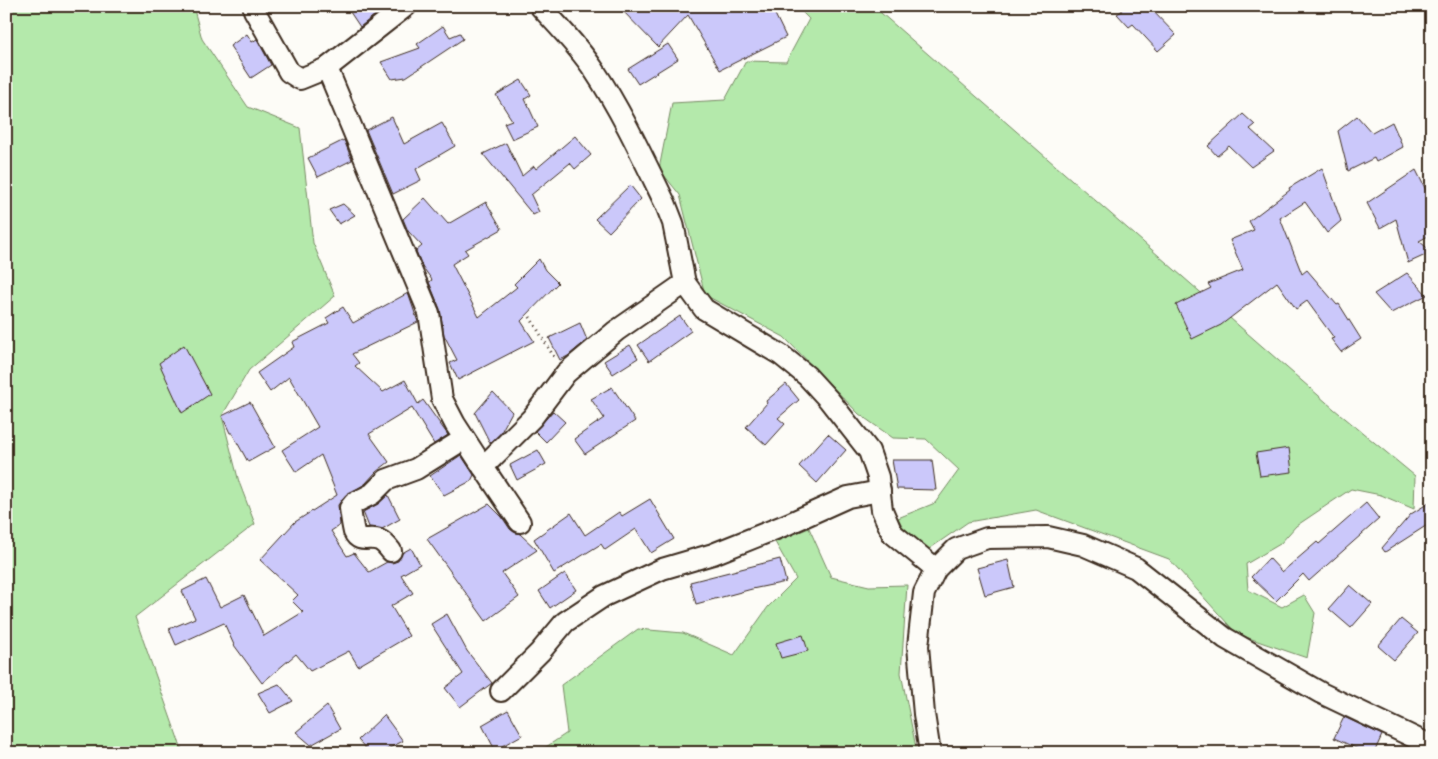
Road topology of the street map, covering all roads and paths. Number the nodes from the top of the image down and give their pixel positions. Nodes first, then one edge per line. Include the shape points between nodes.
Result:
1 (406, 6) edge
2 (540, 6) edge
3 (254, 10) dead end
4 (327, 68) junction
5 (684, 283) junction
6 (530, 317) dead end
7 (566, 373) junction
8 (464, 438) junction
9 (483, 467) junction
10 (880, 491) junction
11 (520, 522) dead end
12 (391, 551) dead end
13 (936, 569) junction
14 (501, 691) dead end
15 (1432, 746) edge
16 (930, 753) edge

1 - 4 street
2 - 5 street via 573,42 614,103 673,223
3 - 4 street via 289,72 300,79
4 - 8 street via 429,313 442,400
5 - 7 street via 616,331
5 - 10 street via 704,309 781,355 807,376 869,451
6 - 7 path
7 - 9 street via 532,418
8 - 9 street
8 - 12 street via 416,469 386,480 350,508 357,537 381,540
9 - 11 street
10 - 13 street via 882,510 892,533
10 - 14 street via 848,497 713,554 662,569 604,596 565,622
13 - 15 street via 956,549 987,538 1048,537 1083,545 1136,568 1224,638 1321,693
13 - 16 street via 924,593 918,646

